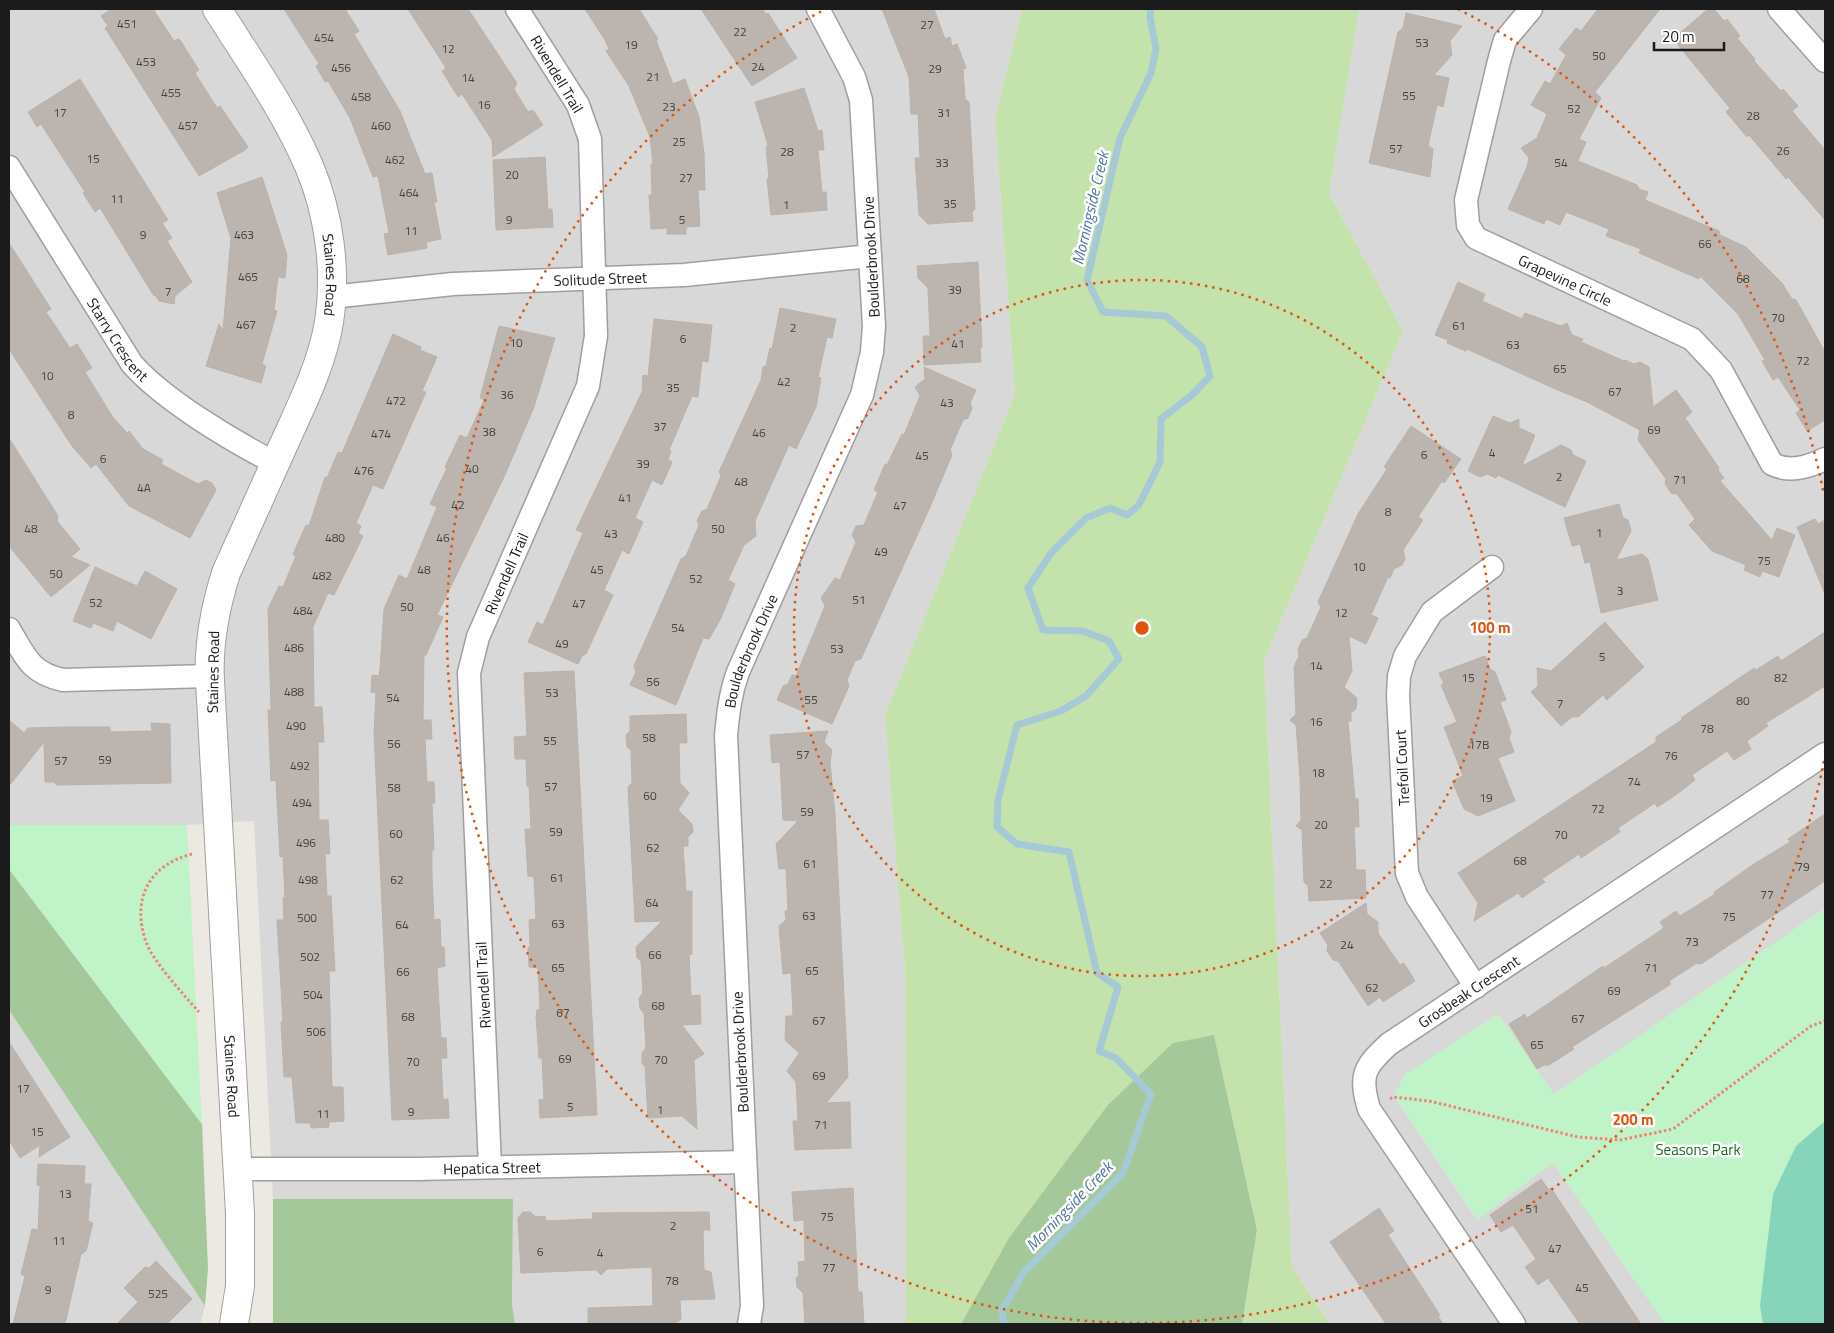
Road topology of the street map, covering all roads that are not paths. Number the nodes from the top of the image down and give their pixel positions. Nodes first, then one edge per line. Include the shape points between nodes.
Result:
1 (217, 9) edge
2 (517, 9) edge
3 (818, 9) edge
4 (1531, 9) edge
5 (1779, 9) edge
6 (1825, 61) edge
7 (9, 167) edge
8 (870, 256) junction
9 (594, 278) junction
10 (331, 297) junction
11 (1825, 459) edge
12 (275, 462) junction
13 (1492, 567) dead end
14 (9, 629) edge
15 (210, 676) junction
16 (1825, 754) edge
17 (1476, 987) junction
18 (745, 1162) junction
19 (490, 1167) junction
20 (238, 1169) junction
21 (234, 1324) edge
22 (750, 1324) edge
23 (1514, 1324) edge

1 - 10 street, Staines Road via 280,109 310,168 329,243
2 - 9 street, Rivendell Trail via 578,105 590,139
3 - 8 street, Boulderbrook Drive via 850,70 861,100
4 - 11 street, Grapevine Circle via 1504,40 1466,200 1468,225 1476,238 1692,339 1721,370 1772,464 1782,469 1811,466
5 - 6 street
7 - 12 street, Starry Crescent via 132,364 146,379 240,445
8 - 9 street, Solitude Street via 684,275
8 - 18 street, Boulderbrook Drive via 874,326 868,377 738,672 728,712 726,736
9 - 10 street, Solitude Street via 453,284
9 - 19 street, Rivendell Trail via 596,336 588,386 478,637 469,673
10 - 12 street, Staines Road via 324,346 309,390
12 - 15 street, Staines Road via 218,596
13 - 17 street, Trefoil Court via 1432,612 1406,656 1398,695 1406,872 1417,897
14 - 15 street via 34,667 45,676 62,680
15 - 20 street, Staines Road
16 - 17 street, Grosbeak Crescent
17 - 23 street, Grosbeak Crescent via 1390,1044 1369,1062 1363,1086 1369,1109
18 - 19 street, Hepatica Street
18 - 22 street, Boulderbrook Drive via 752,1306
19 - 20 street, Hepatica Street
20 - 21 street, Staines Road via 241,1264

